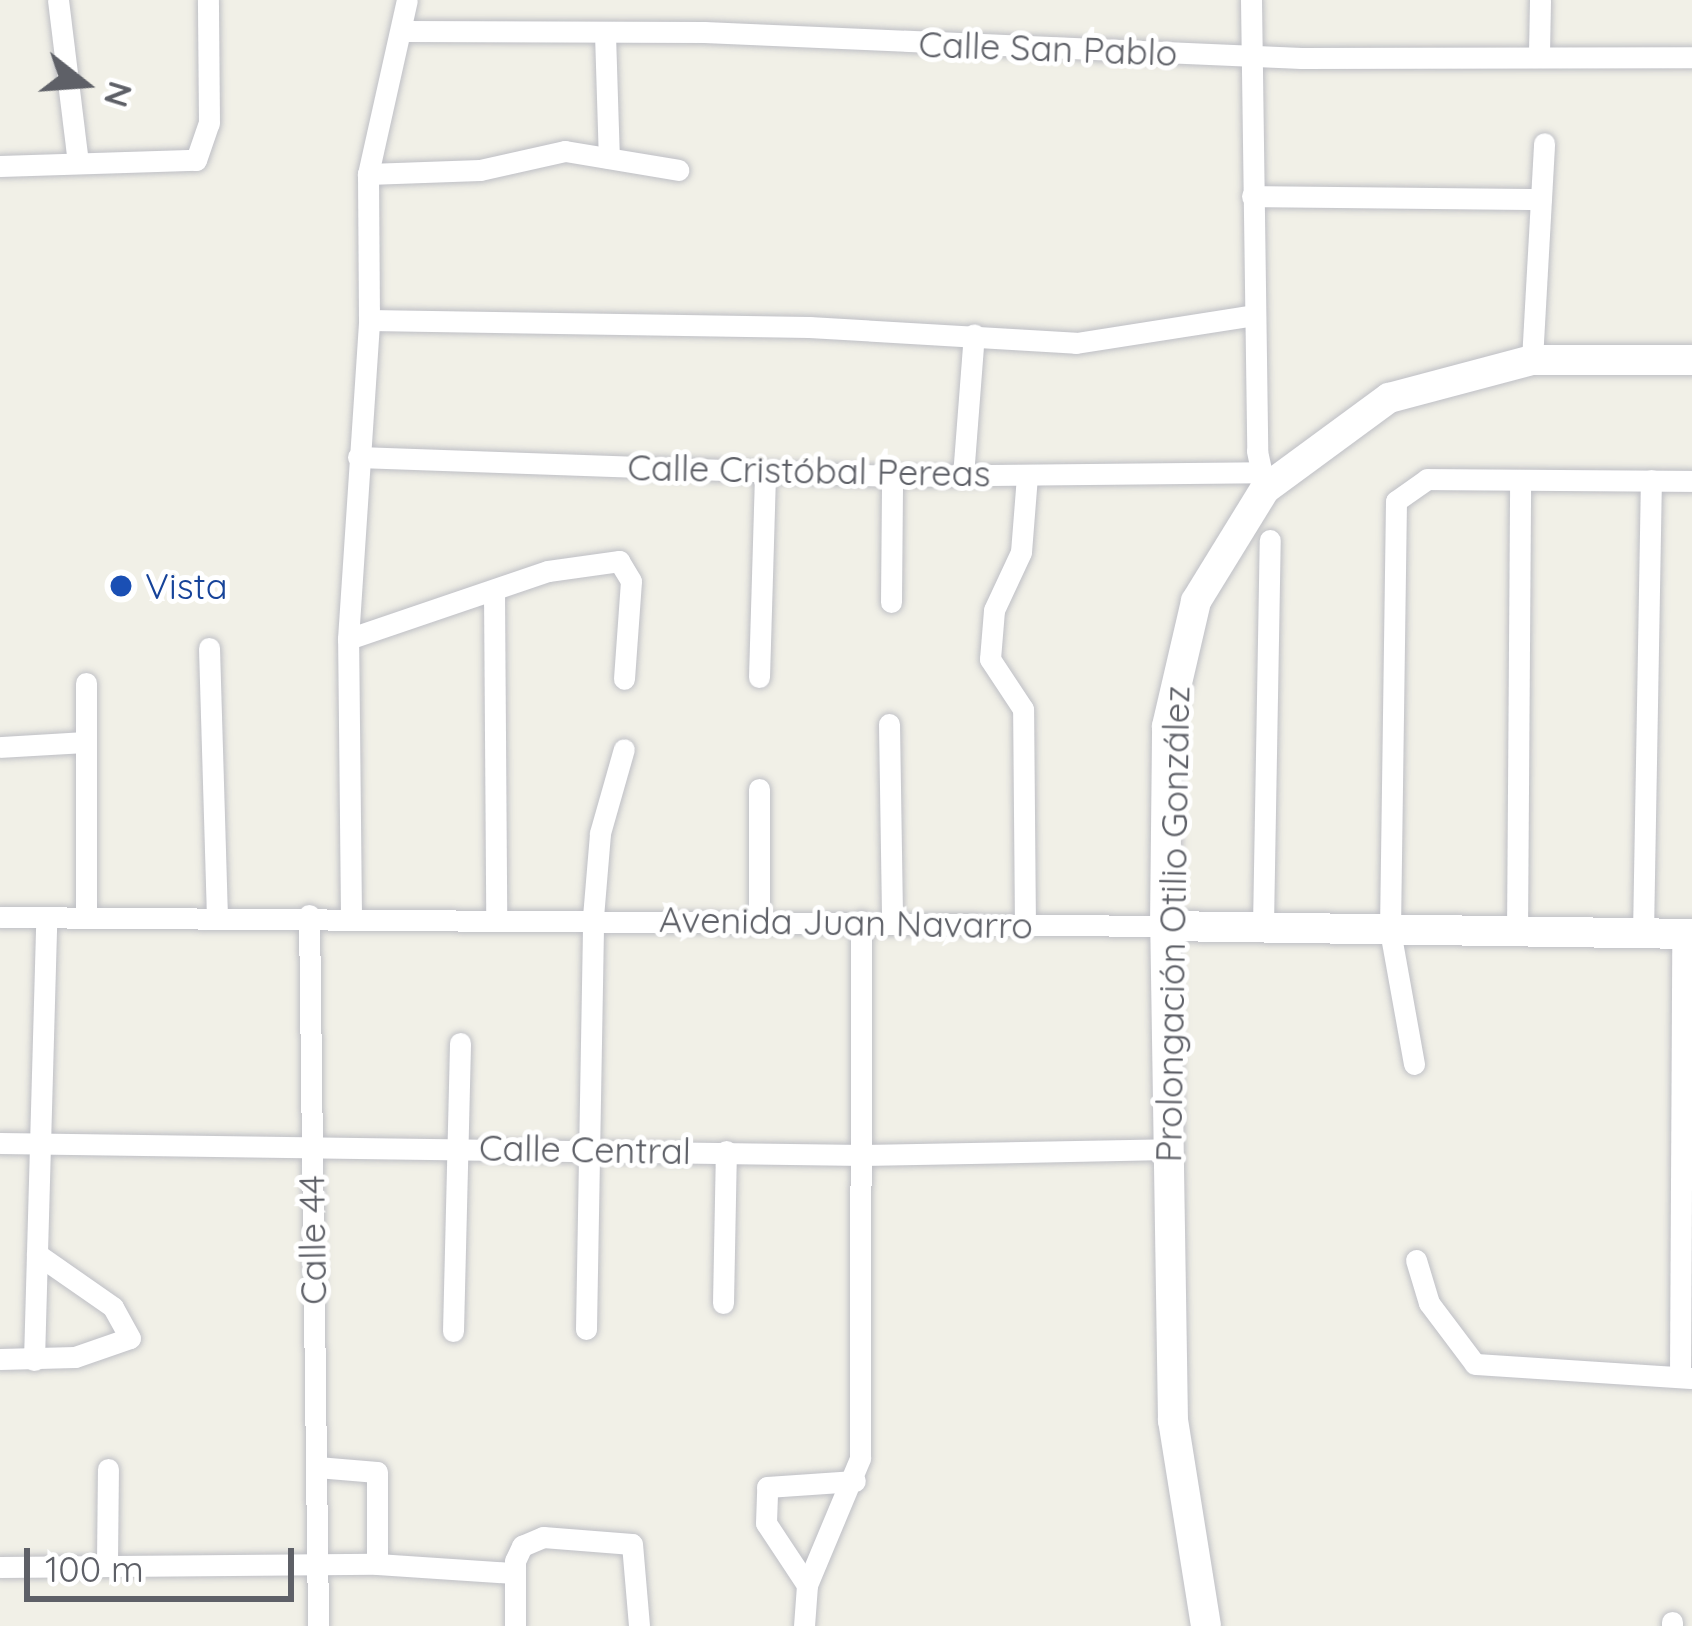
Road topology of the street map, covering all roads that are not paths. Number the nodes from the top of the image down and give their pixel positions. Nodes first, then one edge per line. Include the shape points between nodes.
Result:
1 (58, 0) edge
2 (208, 0) edge
3 (407, 0) edge
4 (1251, 0) edge
5 (1540, 0) edge
6 (404, 31) junction
7 (605, 34) junction
8 (1539, 53) junction
9 (1250, 56) junction
10 (1692, 57) edge
11 (1544, 143) dead end
12 (609, 158) junction
13 (78, 162) junction
14 (0, 166) edge
15 (678, 170) dead end
16 (368, 174) junction
17 (1252, 196) junction
18 (1541, 199) junction
19 (1254, 315) junction
20 (369, 320) junction
21 (974, 334) junction
22 (1532, 360) junction
23 (1692, 360) edge
24 (358, 457) junction
25 (765, 471) junction
26 (892, 476) junction
27 (963, 476) junction
28 (1027, 476) junction
29 (1263, 480) junction
30 (1651, 480) junction
31 (1692, 481) edge
32 (1520, 482) junction
33 (1270, 540) dead end
34 (494, 592) junction
35 (891, 602) dead end
36 (348, 638) junction
37 (209, 648) dead end
38 (760, 677) dead end
39 (624, 679) dead end
40 (86, 683) dead end
41 (889, 724) dead end
42 (83, 742) junction
43 (0, 747) edge
44 (624, 748) dead end
45 (759, 789) dead end
46 (309, 915) junction
47 (351, 915) junction
48 (0, 916) edge
49 (217, 916) junction
50 (46, 917) junction
51 (86, 917) junction
52 (593, 917) junction
53 (759, 919) junction
54 (496, 920) junction
55 (861, 921) junction
56 (892, 922) junction
57 (1165, 926) junction
58 (1263, 926) junction
59 (1025, 927) junction
60 (1390, 930) junction
61 (1517, 932) junction
62 (1643, 934) junction
63 (1687, 934) edge
64 (460, 1043) dead end
65 (1414, 1064) dead end
66 (0, 1142) edge
67 (38, 1143) junction
68 (310, 1143) junction
69 (458, 1146) junction
70 (1169, 1149) junction
71 (726, 1151) junction
72 (587, 1153) junction
73 (863, 1155) junction
74 (37, 1254) junction
75 (1416, 1260) dead end
76 (723, 1303) dead end
77 (586, 1329) dead end
78 (453, 1331) dead end
79 (0, 1359) edge
80 (34, 1360) junction
81 (1686, 1378) edge
82 (317, 1467) junction
83 (108, 1468) dead end
84 (855, 1481) junction
85 (107, 1561) junction
86 (377, 1564) junction
87 (317, 1565) junction
88 (0, 1568) edge
89 (511, 1573) junction
90 (807, 1585) junction
91 (318, 1626) edge
92 (515, 1626) edge
93 (639, 1626) edge
94 (804, 1626) edge
95 (1206, 1626) edge

1 - 13 street
2 - 13 street via 209,123 200,155
3 - 6 street
4 - 9 street
5 - 8 street
6 - 7 street, Calle San Pablo
6 - 16 street
7 - 9 street, Calle San Pablo
7 - 12 street
8 - 9 street, Calle San Pablo
8 - 10 street, Calle San Pablo
9 - 17 street
11 - 18 street
12 - 15 street
12 - 16 street via 557,152 480,170
13 - 14 street
16 - 20 street
17 - 18 street
17 - 19 street
18 - 22 street
19 - 21 street via 1076,343
19 - 29 street
20 - 21 street
20 - 24 street
21 - 27 street
22 - 23 main road, Prolongación Otilio González
22 - 29 main road, Prolongación Otilio González via 1389,398
24 - 25 street, Calle Cristóbal Pereas
24 - 36 street
25 - 26 street, Calle Cristóbal Pereas
25 - 38 street
26 - 27 street, Calle Cristóbal Pereas
26 - 35 street
27 - 28 street, Calle Cristóbal Pereas
28 - 29 street, Calle Cristóbal Pereas
28 - 59 street via 1018,571 994,610 990,659 1023,709
29 - 57 main road, Prolongación Otilio González via 1196,602 1176,665
30 - 31 street
30 - 32 street
30 - 62 street
32 - 60 street via 1417,481 1400,495 1390,527
32 - 61 street
33 - 58 street
34 - 36 street
34 - 39 street via 548,571 624,564 631,580
34 - 54 street
36 - 47 street
37 - 49 street
40 - 42 street
41 - 56 street
42 - 43 street
42 - 51 street
44 - 52 street via 599,833
45 - 53 street
46 - 47 street, Avenida Juan Navarro
46 - 49 street, Avenida Juan Navarro
46 - 68 street, Calle 44
47 - 54 street, Avenida Juan Navarro
48 - 50 street, Avenida Juan Navarro
49 - 51 street, Avenida Juan Navarro
50 - 51 street, Avenida Juan Navarro
50 - 67 street
52 - 53 street, Avenida Juan Navarro
52 - 54 street, Avenida Juan Navarro
52 - 72 street
53 - 55 street, Avenida Juan Navarro
55 - 56 street, Avenida Juan Navarro
55 - 73 street
56 - 59 street, Avenida Juan Navarro
57 - 58 main road, Avenida Juan Navarro
57 - 59 street, Avenida Juan Navarro
57 - 70 main road, Prolongación Otilio González
58 - 60 main road, Avenida Juan Navarro
60 - 61 main road, Avenida Juan Navarro
60 - 65 street
61 - 62 main road, Avenida Juan Navarro
62 - 63 main road, Avenida Juan Navarro
63 - 81 street
64 - 69 street
66 - 67 street, Calle Central
67 - 68 street, Calle Central
67 - 74 street
68 - 69 street, Calle Central
68 - 82 street, Calle 44
69 - 72 street, Calle Central
69 - 78 street
70 - 73 street, Calle Central
70 - 95 main road, Prolongación Otilio González via 1173,1421
71 - 72 street, Calle Central
71 - 73 street, Calle Central
71 - 76 street
72 - 77 street
73 - 84 street
74 - 80 street
74 - 80 street via 113,1307 131,1333 112,1350
75 - 81 street via 1429,1304 1467,1360 1493,1370
79 - 80 street
82 - 86 street via 377,1472
82 - 87 street, Calle 44
83 - 85 street
84 - 90 street
84 - 90 street via 775,1483 765,1493 766,1523
85 - 87 street
85 - 88 street
86 - 87 street
86 - 89 street
87 - 91 street, Calle 44
89 - 92 street
89 - 93 street via 522,1546 543,1537 625,1541 636,1548
90 - 94 street

